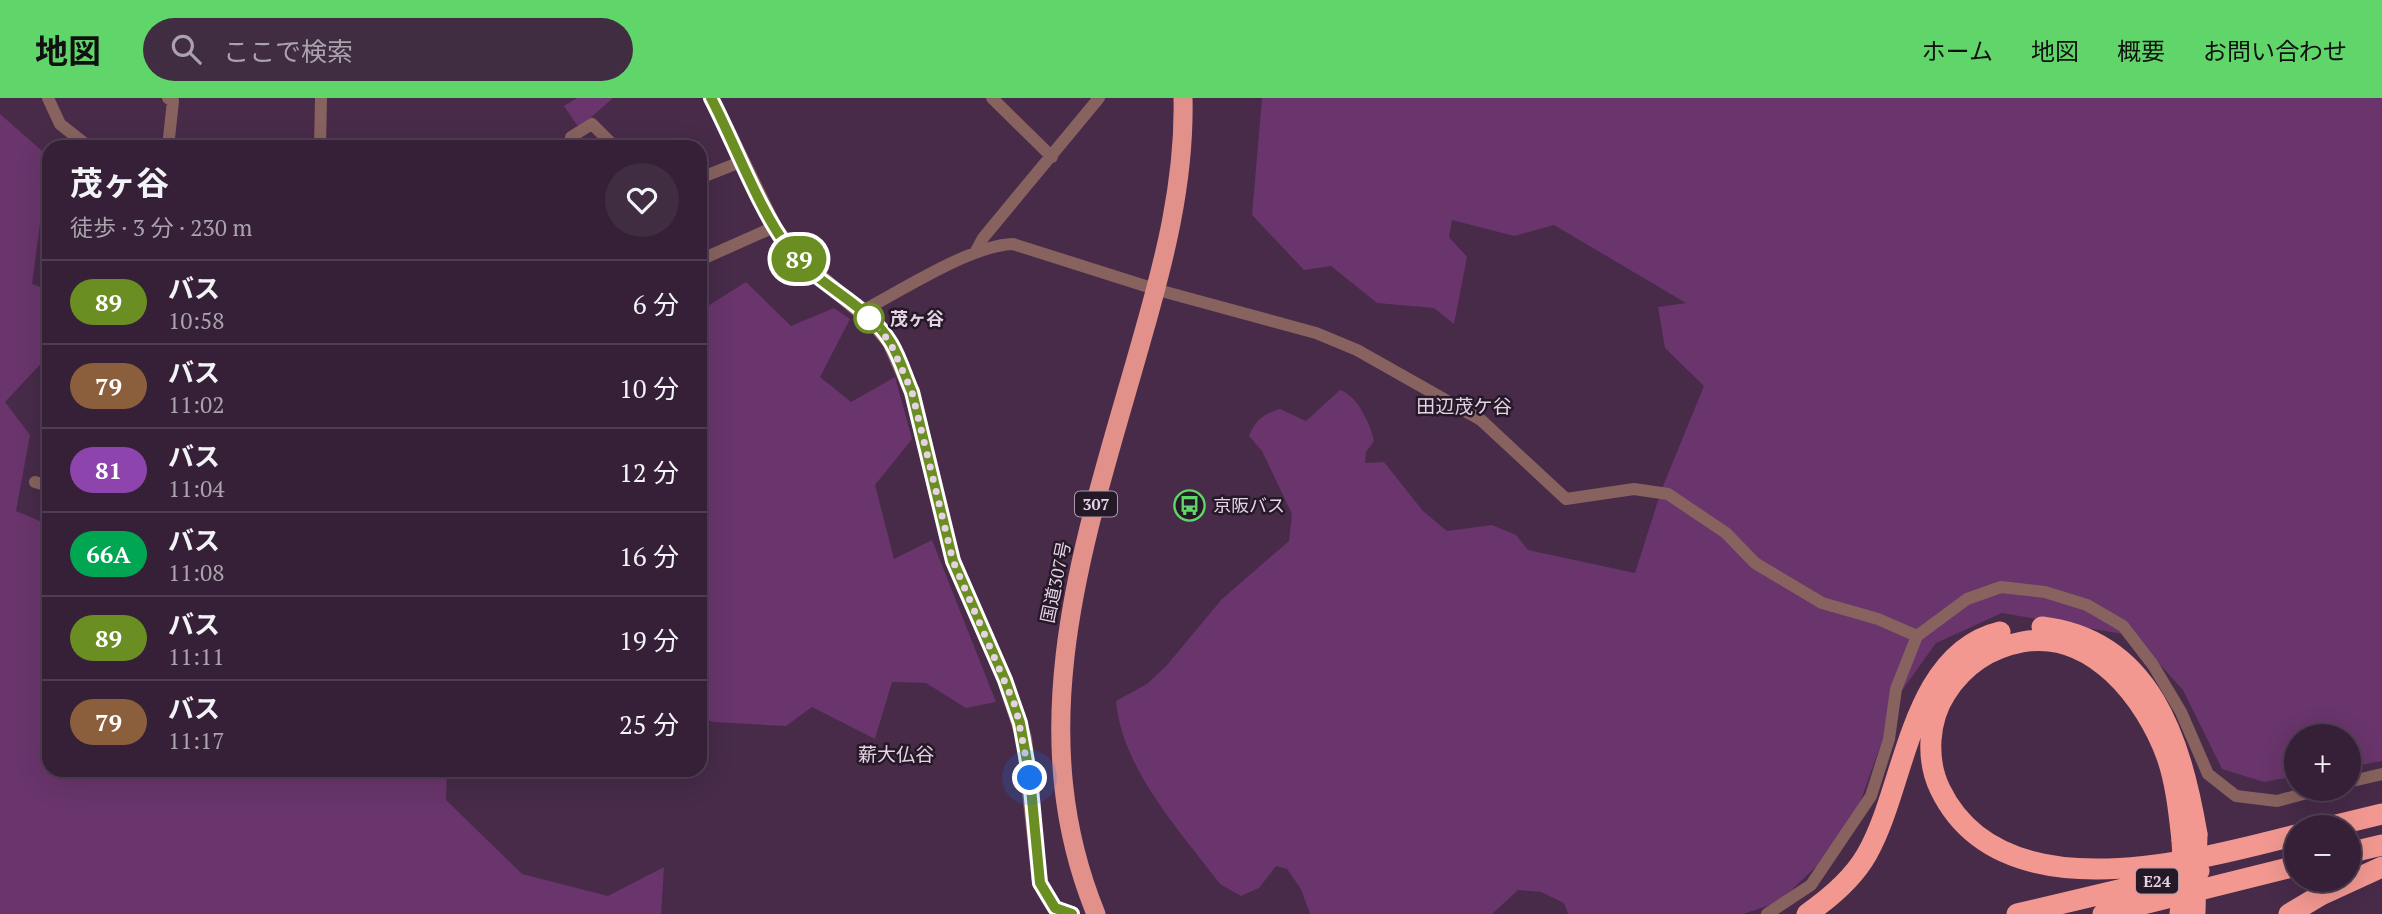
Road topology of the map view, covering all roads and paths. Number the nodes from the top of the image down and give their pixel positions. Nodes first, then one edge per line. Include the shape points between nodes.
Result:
1 (48, 98) edge
2 (167, 98) edge
3 (321, 98) edge
4 (711, 98) edge
5 (992, 98) edge
6 (1099, 98) edge
7 (1182, 98) edge
8 (80, 140) edge
9 (169, 140) edge
10 (320, 140) edge
11 (571, 140) edge
12 (608, 140) edge
13 (1052, 157) junction
14 (743, 161) junction
15 (707, 175) edge
16 (774, 227) junction
17 (975, 253) junction
18 (707, 257) edge
19 (1158, 290) junction
20 (862, 311) junction
21 (35, 482) dead end
22 (42, 484) edge
23 (1917, 636) junction
24 (2382, 774) edge
25 (2361, 779) edge
26 (2284, 799) edge
27 (2382, 814) edge
28 (2361, 819) edge
29 (2382, 826) edge
30 (2361, 831) edge
31 (2190, 837) junction
32 (2284, 838) edge
33 (2382, 845) edge
34 (2284, 849) edge
35 (2361, 850) edge
36 (2382, 867) edge
37 (2284, 869) edge
38 (1090, 913) edge
39 (2190, 913) edge
40 (1072, 914) edge
41 (1767, 914) edge
42 (1807, 914) edge
43 (2017, 914) edge
44 (2103, 914) edge
45 (2290, 914) edge

1 - 8 street via 60,124
2 - 9 street via 173,101
3 - 10 street
4 - 14 street
5 - 13 street
6 - 13 street
7 - 19 highway, 国道307号 / 307 via 1178,187
11 - 12 street via 592,124
13 - 17 street
14 - 15 street
14 - 16 street
16 - 18 street
16 - 20 street via 791,252
17 - 19 street via 1013,244
17 - 20 street
19 - 23 street via 1316,333 1357,350 1481,420 1566,499 1634,489 1668,495 1726,533 1755,563 1822,603
19 - 38 highway, 国道307号 / 307 via 1085,540 1066,629 1060,770
20 - 40 street via 890,342 912,392 953,561 1016,708 1030,778 1040,883 1055,908
21 - 22 street
23 - 26 street via 1967,599 2001,587 2045,592 2087,605 2123,626 2153,665 2181,712 2208,774 2236,796
23 - 41 street via 1896,689 1889,739 1871,796 1811,885
24 - 25 street
27 - 28 highway
29 - 30 highway
31 - 32 highway via 2167,757 2150,720 2129,688 2088,654 2048,640 2009,644 1973,663 1946,693 1933,725 1936,782 1951,813 1967,830 2006,855 2062,867 2124,868
31 - 39 highway, bridge via 2184,879
31 - 42 highway via 2183,763 2174,737 2161,709 2131,669 2076,633 2020,628 1971,645 1932,684 1867,855 1828,899
33 - 35 highway
34 - 43 highway, E24
36 - 45 highway
37 - 44 highway, E24

